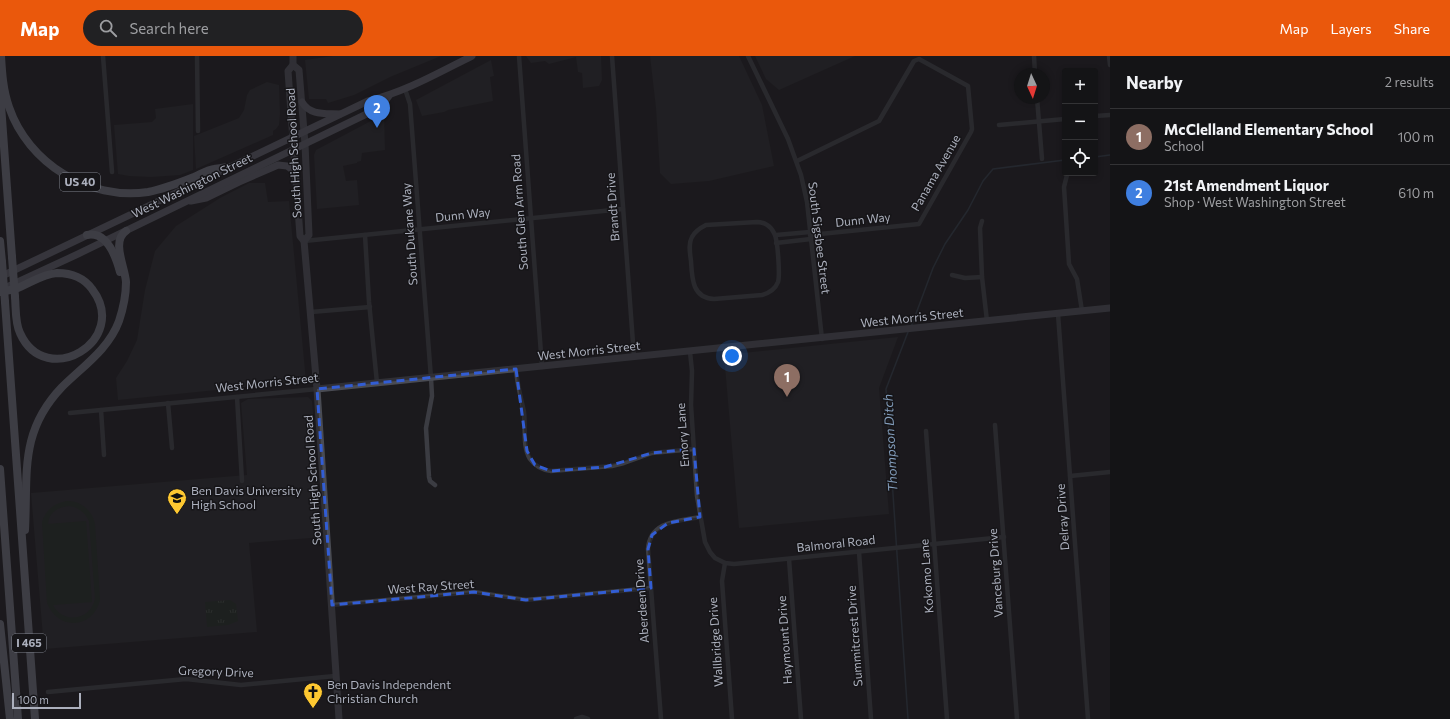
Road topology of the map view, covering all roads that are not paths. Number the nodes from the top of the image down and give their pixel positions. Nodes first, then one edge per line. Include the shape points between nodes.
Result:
1 (0, 56) edge
2 (102, 56) edge
3 (197, 56) edge
4 (293, 56) edge
5 (472, 56) edge
6 (519, 56) edge
7 (612, 56) edge
8 (748, 56) edge
9 (1034, 56) edge
10 (1109, 56) edge
11 (1110, 64) edge
12 (293, 65) junction
13 (1035, 68) edge
14 (405, 90) junction
15 (0, 91) edge
16 (389, 96) junction
17 (302, 102) junction
18 (1038, 104) edge
19 (342, 114) junction
20 (1110, 115) edge
21 (1098, 116) edge
22 (1062, 119) edge
23 (1039, 121) junction
24 (999, 125) dead end
25 (198, 131) dead end
26 (304, 132) junction
27 (292, 138) junction
28 (305, 144) junction
29 (293, 150) junction
30 (1042, 159) dead end
31 (797, 161) junction
32 (232, 167) junction
33 (112, 172) dead end
34 (294, 172) junction
35 (1067, 176) edge
36 (181, 203) junction
37 (623, 209) junction
38 (531, 218) junction
39 (982, 221) dead end
40 (918, 224) joint
41 (420, 229) junction
42 (126, 231) junction
43 (87, 235) junction
44 (365, 235) junction
45 (776, 235) junction
46 (810, 236) junction
47 (0, 241) edge
48 (105, 241) junction
49 (304, 241) junction
50 (776, 242) junction
51 (952, 275) dead end
52 (0, 277) edge
53 (982, 277) junction
54 (0, 291) edge
55 (124, 293) junction
56 (370, 307) junction
57 (1110, 308) edge
58 (1082, 311) junction
59 (311, 312) junction
60 (1058, 314) junction
61 (986, 321) junction
62 (822, 339) junction
63 (690, 352) junction
64 (634, 357) junction
65 (542, 367) junction
66 (516, 369) junction
67 (431, 378) junction
68 (377, 383) junction
69 (318, 389) junction
70 (237, 397) junction
71 (168, 403) junction
72 (102, 410) junction
73 (70, 413) dead end
74 (995, 425) dead end
75 (926, 431) dead end
76 (172, 448) dead end
77 (694, 449) junction
78 (104, 455) dead end
79 (0, 469) edge
80 (1110, 472) edge
81 (1070, 476) junction
82 (242, 481) dead end
83 (435, 485) dead end
84 (700, 517) junction
85 (1004, 537) junction
86 (934, 544) junction
87 (859, 552) junction
88 (790, 559) junction
89 (725, 563) junction
90 (24, 566) junction
91 (651, 588) junction
92 (332, 605) junction
93 (0, 624) edge
94 (335, 676) junction
95 (48, 692) dead end
96 (10, 719) edge
97 (18, 719) edge
98 (35, 719) edge
99 (339, 719) edge
100 (576, 719) edge
101 (588, 719) edge
102 (661, 719) edge
103 (732, 719) edge
104 (801, 719) edge
105 (871, 719) edge
106 (947, 719) edge
107 (1017, 719) edge
108 (1088, 719) edge

1 - 32 highway, US 40 via 9,108 18,128 40,156 56,170 73,179 98,189 136,193 169,187 213,169
2 - 33 street
3 - 25 street
4 - 12 street, South High School Road
5 - 14 main road, West Washington Street
6 - 38 street, South Glen Arm Road
7 - 37 street, Brandt Drive
8 - 31 street, South Sigsbee Street
9 - 13 street
10 - 11 street
12 - 17 street, South High School Road via 299,70
12 - 27 street, South High School Road via 288,71
14 - 16 main road, West Washington Street
14 - 41 street, South Dukane Way via 410,104
15 - 54 highway, bridge via 12,257 15,297 17,326 19,333 37,353 54,358 72,357 84,351 96,337 101,320 99,301 90,286 75,276 52,274 15,289
16 - 19 main road, West Washington Street via 368,101
16 - 28 main road, West Washington Street via 381,107
17 - 19 main road via 312,112
17 - 26 street, South High School Road
18 - 23 street
19 - 26 main road, West Washington Street
20 - 21 street
22 - 23 street
23 - 24 street
23 - 30 street
26 - 27 main road, West Washington Street
26 - 28 street, South High School Road
27 - 29 street, South High School Road
27 - 32 main road, West Washington Street
28 - 29 main road, West Washington Street
28 - 49 street, South High School Road via 309,235
29 - 34 street, South High School Road
29 - 36 main road, West Washington Street
31 - 40 street, Panama Avenue via 879,121 914,61 919,59 968,86 972,129
31 - 46 street, South Sigsbee Street via 805,194
32 - 43 main road, West Washington Street
34 - 36 main road via 287,166 278,165 206,198
34 - 49 street, South High School Road via 300,236
35 - 58 street via 1064,187 1069,264 1077,280
36 - 42 main road, West Washington Street
37 - 38 street, Dunn Way
37 - 64 street, Brandt Drive
38 - 41 street, Dunn Way
38 - 65 street, South Glen Arm Road
39 - 53 street
40 - 46 street, Dunn Way
41 - 44 street, Dunn Way
41 - 67 street, South Dukane Way
42 - 48 main road, West Washington Street
42 - 55 highway via 119,243 126,283
43 - 48 highway via 97,235
43 - 52 main road, West Washington Street
44 - 49 street, Dunn Way
44 - 56 street
45 - 46 street
45 - 50 street
45 - 50 street via 766,224 757,222 700,228 694,234 690,246 695,288 701,294 714,299 762,295 773,290 779,275
46 - 50 street
46 - 62 street, South Sigsbee Street
47 - 90 highway, I 465, bridge
48 - 54 main road, West Washington Street
48 - 55 highway via 116,261
49 - 59 street, South High School Road
51 - 53 street via 965,278
53 - 61 street
55 - 90 highway via 123,307 110,338 51,400 34,432 27,461
56 - 59 street
56 - 68 street
57 - 58 street, West Morris Street
58 - 60 street, West Morris Street
59 - 69 street, South High School Road
60 - 61 street, West Morris Street
60 - 81 street, Delray Drive
61 - 62 street, West Morris Street
62 - 63 street, West Morris Street
63 - 64 street, West Morris Street
63 - 77 street, Emory Lane via 690,405
64 - 65 street, West Morris Street
65 - 66 street, West Morris Street
66 - 67 street, West Morris Street
66 - 77 street via 524,413 527,451 539,468 549,471 612,466 652,453
67 - 68 street, West Morris Street
67 - 83 street, South Dukane Way via 432,396 426,430 429,477
68 - 69 street, West Morris Street
69 - 70 street, West Morris Street
69 - 92 street, South High School Road
70 - 71 street, West Morris Street
70 - 82 street
71 - 72 street, West Morris Street
71 - 76 street
72 - 73 street, West Morris Street
72 - 78 street
74 - 85 street, Vanceburg Drive
75 - 86 street, Kokomo Lane
77 - 84 street, Emory Lane
79 - 97 highway, I 465
80 - 81 street
81 - 108 street, Delray Drive
84 - 89 street via 707,548 715,558
84 - 91 street, Aberdeen Drive via 668,523 652,535 648,549
85 - 86 street, Balmoral Road
85 - 107 street, Vanceburg Drive
86 - 87 street, Balmoral Road
86 - 106 street, Kokomo Lane
87 - 88 street, Balmoral Road
87 - 105 street, Summitcrest Drive
88 - 89 street, Balmoral Road
88 - 104 street, Haymount Drive
89 - 103 street, Wallbridge Drive via 722,583
90 - 98 highway, I 465
91 - 92 street, West Ray Street via 526,600 474,592
91 - 102 street, Aberdeen Drive
92 - 94 street, South High School Road
93 - 96 highway
94 - 95 street, Gregory Drive via 241,685 186,679
94 - 99 street, South High School Road
100 - 101 street

